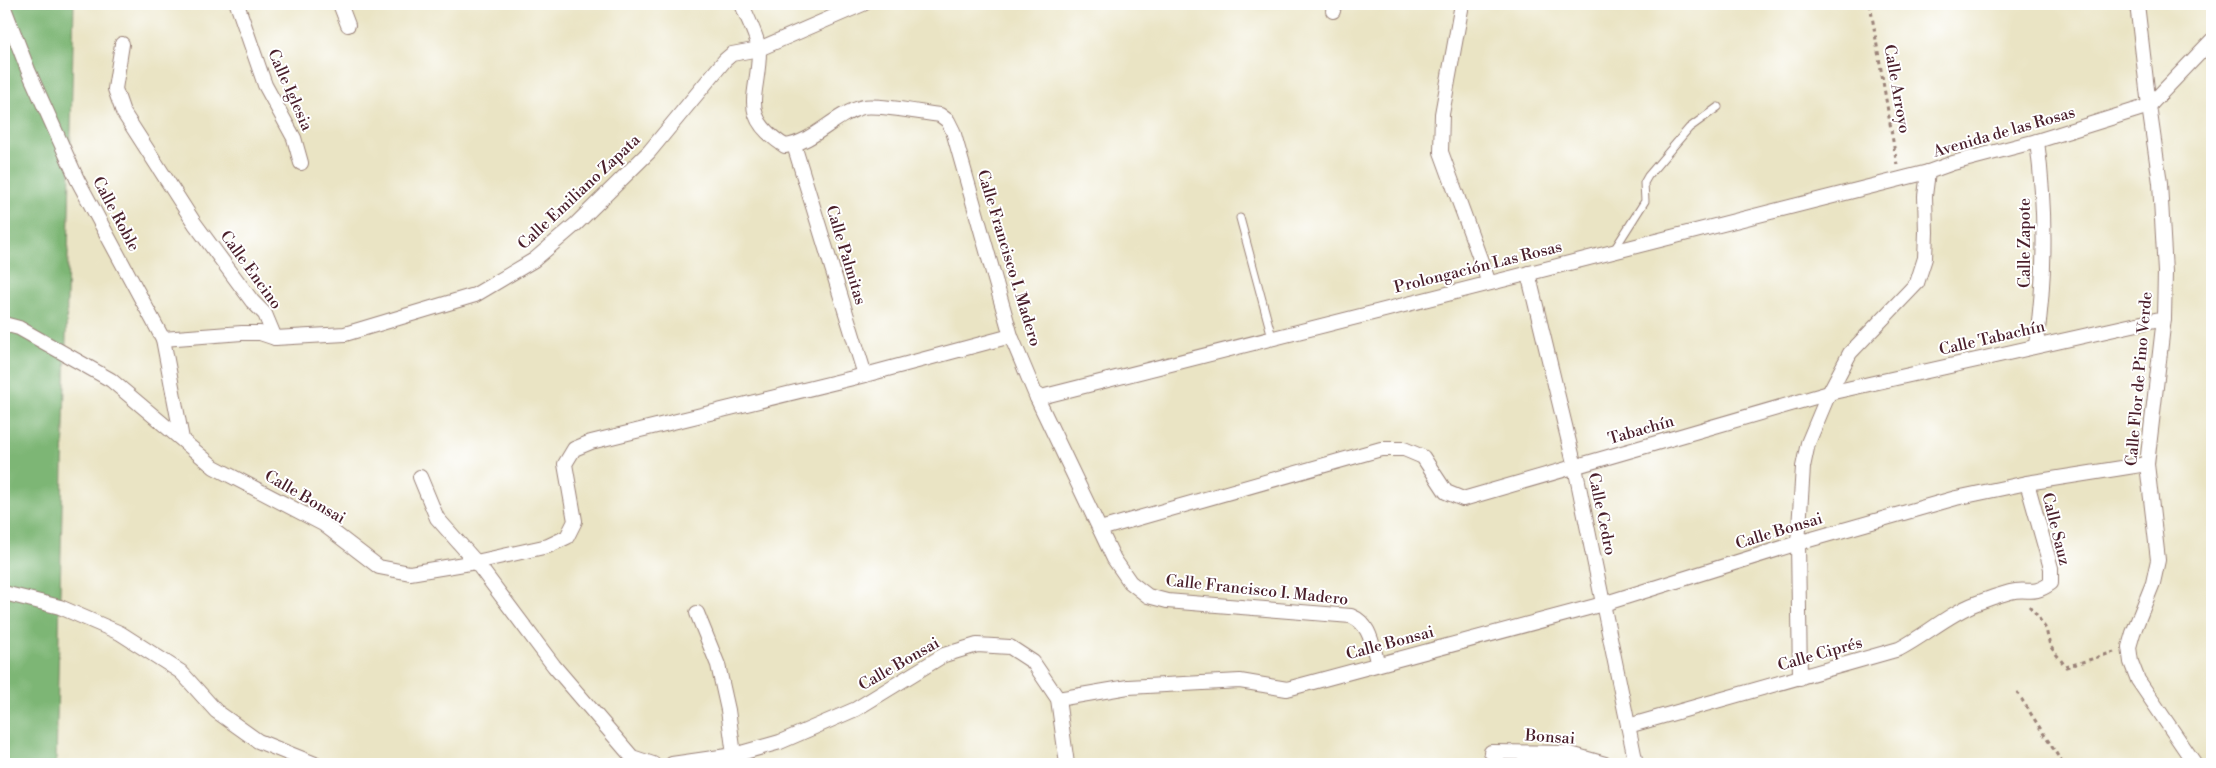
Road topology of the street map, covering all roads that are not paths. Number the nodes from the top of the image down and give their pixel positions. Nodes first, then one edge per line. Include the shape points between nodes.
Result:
1 (237, 4) edge
2 (340, 4) edge
3 (742, 4) edge
4 (862, 4) edge
5 (1462, 4) edge
6 (2137, 4) edge
7 (4, 8) edge
8 (348, 25) dead end
9 (2212, 40) edge
10 (122, 44) dead end
11 (759, 49) junction
12 (1718, 106) dead end
13 (2149, 106) junction
14 (2037, 141) junction
15 (794, 145) junction
16 (301, 163) dead end
17 (1928, 172) junction
18 (1240, 218) dead end
19 (1614, 250) junction
20 (1528, 273) junction
21 (1489, 282) junction
22 (2164, 318) junction
23 (4, 324) edge
24 (1011, 336) junction
25 (1272, 337) junction
26 (275, 338) junction
27 (163, 339) junction
28 (2036, 345) junction
29 (865, 376) junction
30 (1829, 393) junction
31 (1037, 398) junction
32 (182, 439) junction
33 (2147, 464) junction
34 (1575, 468) junction
35 (420, 477) dead end
36 (2027, 483) junction
37 (1100, 529) junction
38 (1798, 543) junction
39 (476, 562) junction
40 (2050, 583) joint
41 (4, 593) edge
42 (1603, 604) junction
43 (697, 614) dead end
44 (1378, 664) junction
45 (1800, 678) junction
46 (1058, 699) junction
47 (1628, 726) junction
48 (1491, 752) dead end
49 (734, 755) junction
50 (2192, 763) edge
51 (315, 764) edge
52 (651, 764) edge
53 (672, 764) edge
54 (1067, 764) edge
55 (1605, 764) edge
56 (1636, 764) edge

1 - 16 street, Calle Iglesia via 265,85 294,138
2 - 8 street
3 - 11 street
4 - 11 street, Calle Emiliano Zapata
5 - 21 street via 1442,114 1441,152
6 - 13 street, Calle Flor de Pino Verde
7 - 27 street, Calle Roble via 78,180
9 - 13 street, Avenida de las Rosas
10 - 26 street, Calle Encino via 115,89 123,112 195,224 265,314
11 - 15 street via 753,103 758,122 769,136 784,146
11 - 26 street, Calle Emiliano Zapata via 732,54 725,60 649,152 562,236 505,279 475,295 345,334
12 - 19 lane via 1689,128 1648,176 1644,183 1644,201
13 - 14 street, Avenida de las Rosas
13 - 22 street, Calle Flor de Pino Verde via 2160,183
14 - 17 street, Avenida de las Rosas
14 - 28 street, Calle Zapote via 2045,242
15 - 24 street, Calle Francisco I. Madero via 850,112 865,107 940,115 948,121
15 - 29 street, Calle Palmitas
17 - 19 street, Prolongación Las Rosas
17 - 30 street, Avenida de las Rosas via 1925,258 1917,283 1850,353
18 - 25 lane
19 - 20 street, Prolongación Las Rosas
20 - 21 street, Prolongación Las Rosas
20 - 34 street, Calle Cedro
21 - 25 street, Prolongación Las Rosas
22 - 28 street, Calle Tabachín
22 - 33 street, Calle Flor de Pino Verde
23 - 32 street, Calle Bonsai via 19,328 111,380
24 - 29 street, Calle Bonsai
24 - 31 street, Calle Francisco I. Madero
25 - 31 street, Prolongación Las Rosas
26 - 27 street, Calle Emiliano Zapata via 242,332
27 - 32 street, Calle Roble
28 - 30 street, Calle Tabachín
29 - 39 street, Calle Bonsai via 591,442 574,449 565,464 575,521 567,537 548,546
30 - 34 street, Tabachín
30 - 38 street, Avenida de las Rosas via 1808,442 1803,467
31 - 37 street, Calle Francisco I. Madero
32 - 39 street, Calle Bonsai via 214,467 323,524 379,567 410,573
33 - 36 street, Calle Bonsai
33 - 50 street, Calle Flor de Pino Verde via 2158,560 2153,583 2129,647 2131,662 2138,680
34 - 37 street, Tabachín via 1462,499 1446,492 1423,458 1404,449 1381,449
34 - 42 street, Calle Cedro
35 - 39 street via 437,518
36 - 38 street, Calle Bonsai via 1956,498
36 - 40 street, Calle Sauz via 2051,568
37 - 44 street, Calle Francisco I. Madero via 1114,559 1130,582 1148,596 1167,601 1351,616 1366,626
38 - 42 street, Calle Bonsai
38 - 45 street, Avenida de las Rosas
39 - 52 street via 554,666 632,757
40 - 45 street, Calle Ciprés via 2038,591 2012,591 1976,603 1943,620 1900,649
41 - 51 street via 60,607 120,633 181,672 216,711 258,741
42 - 44 street, Calle Bonsai
42 - 47 street, Calle Cedro
43 - 49 street via 718,665
44 - 46 street, Calle Bonsai via 1287,689 1240,681 1128,687
45 - 47 street, Calle Ciprés
46 - 49 street, Calle Bonsai via 1033,662 1010,647 977,645 944,655 856,709 820,726
46 - 54 street
47 - 56 street, Calle Cedro
48 - 55 street, Bonsai via 1567,753
49 - 53 street, Calle Bonsai

